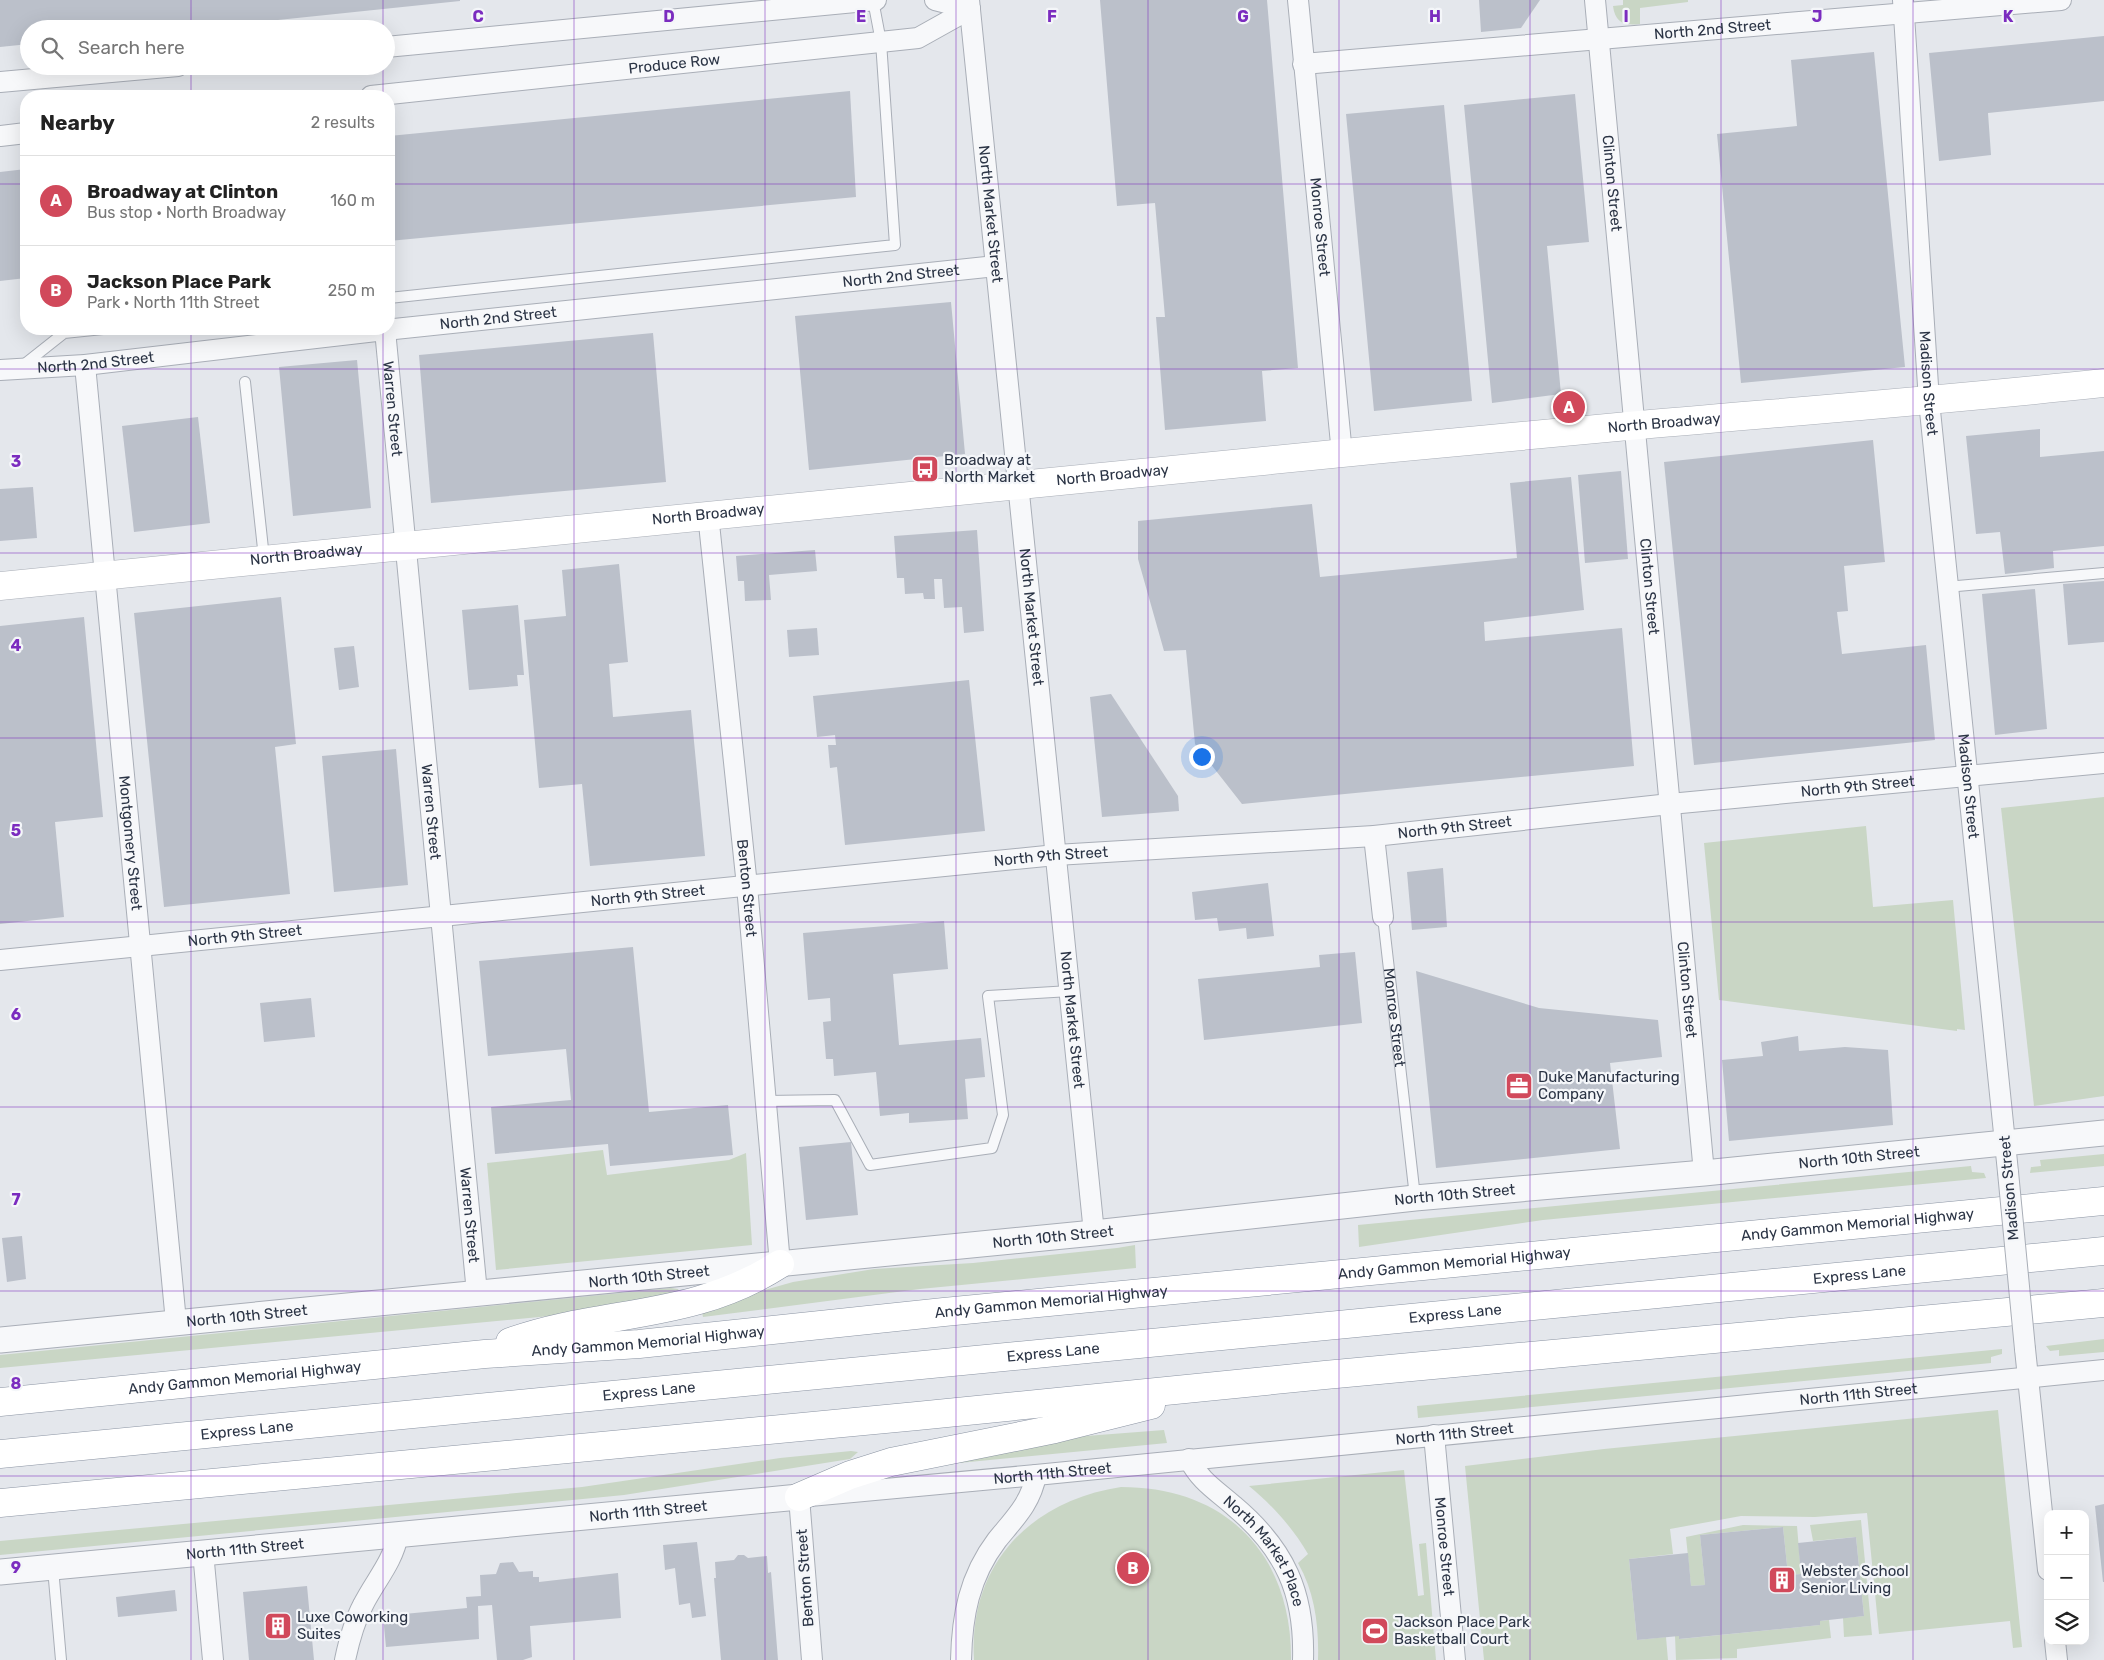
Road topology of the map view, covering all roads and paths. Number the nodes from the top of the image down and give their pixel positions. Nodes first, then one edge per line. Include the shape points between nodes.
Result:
1 (874, 0) edge
2 (935, 0) edge
3 (1298, 0) edge
4 (1595, 0) edge
5 (2061, 0) edge
6 (970, 4) edge
7 (1904, 7) edge
8 (1599, 39) junction
9 (880, 42) junction
10 (395, 46) edge
11 (1303, 64) junction
12 (78, 75) edge
13 (0, 82) edge
14 (395, 93) edge
15 (20, 134) edge
16 (0, 136) edge
17 (996, 266) junction
18 (395, 297) edge
19 (395, 329) edge
20 (61, 335) edge
21 (342, 335) edge
22 (385, 335) edge
23 (85, 365) junction
24 (10, 370) edge
25 (245, 382) dead end
26 (2104, 383) edge
27 (1929, 401) junction
28 (1634, 426) junction
29 (1342, 454) junction
30 (1018, 484) junction
31 (708, 514) junction
32 (405, 545) junction
33 (264, 559) junction
34 (2104, 573) edge
35 (105, 575) junction
36 (0, 586) edge
37 (1946, 587) junction
38 (2104, 763) edge
39 (1967, 776) junction
40 (1670, 804) junction
41 (1374, 836) junction
42 (1056, 855) junction
43 (747, 886) junction
44 (442, 916) junction
45 (1383, 917) joint
46 (140, 946) junction
47 (0, 960) edge
48 (1070, 991) junction
49 (766, 1101) junction
50 (2104, 1133) edge
51 (2005, 1143) junction
52 (1704, 1173) junction
53 (1415, 1198) junction
54 (2104, 1201) edge
55 (1094, 1232) junction
56 (2104, 1251) edge
57 (780, 1264) junction
58 (477, 1293) junction
59 (2104, 1303) edge
60 (176, 1322) junction
61 (0, 1340) edge
62 (485, 1354) junction
63 (2104, 1370) edge
64 (2027, 1378) junction
65 (1202, 1387) junction
66 (0, 1402) edge
67 (1434, 1435) junction
68 (0, 1454) edge
69 (1189, 1459) junction
70 (1036, 1475) junction
71 (799, 1497) junction
72 (0, 1503) edge
73 (398, 1535) junction
74 (203, 1552) junction
75 (2046, 1555) edge
76 (52, 1566) junction
77 (0, 1572) edge
78 (2055, 1645) edge
79 (61, 1660) edge
80 (213, 1660) edge
81 (345, 1660) edge
82 (812, 1660) edge
83 (961, 1660) edge
84 (1303, 1660) edge
85 (1455, 1660) edge
86 (2057, 1660) edge

1 - 9 lane
1 - 10 street
2 - 6 street
3 - 11 street, Monroe Street
4 - 8 street, Clinton Street
5 - 7 street, North 2nd Street
6 - 9 street, Produce Row via 918,38
6 - 17 street, North Market Street
7 - 8 street, North 2nd Street
7 - 27 street, Madison Street
8 - 11 street, North 2nd Street
8 - 28 street, Clinton Street
9 - 14 street, Produce Row
9 - 18 lane via 896,245
11 - 29 street, Monroe Street
12 - 13 street
15 - 16 street
17 - 19 street, North 2nd Street
17 - 30 street, North Market Street
20 - 24 lane
21 - 23 street, North 2nd Street
22 - 32 street, Warren Street
23 - 24 street, North 2nd Street
23 - 35 street, Montgomery Street
25 - 33 lane
26 - 27 main road, North Broadway
27 - 28 main road, North Broadway
27 - 37 street, Madison Street
28 - 29 main road, North Broadway
28 - 40 street, Clinton Street
29 - 30 main road, North Broadway
30 - 31 main road, North Broadway
30 - 42 street, North Market Street
31 - 32 main road, North Broadway
31 - 43 street, Benton Street
32 - 33 main road, North Broadway
32 - 44 street, Warren Street
33 - 35 main road, North Broadway
34 - 37 lane
35 - 36 main road, North Broadway
35 - 46 street, Montgomery Street
37 - 39 street, Madison Street
38 - 39 street, North 9th Street
39 - 40 street, North 9th Street
39 - 51 street, Madison Street
40 - 41 street, North 9th Street
40 - 52 street, Clinton Street
41 - 42 street, North 9th Street
41 - 45 street, Monroe Street
42 - 43 street, North 9th Street
42 - 48 street, North Market Street
43 - 44 street, North 9th Street
43 - 49 street, Benton Street
44 - 46 street, North 9th Street
44 - 58 street, Warren Street
45 - 53 lane, Monroe Street
46 - 47 street, North 9th Street
46 - 60 street, Montgomery Street
48 - 49 lane via 988,996 1003,1115 992,1148 870,1165 836,1100
48 - 55 street, North Market Street
49 - 57 street, Benton Street
50 - 51 street, North 10th Street
51 - 52 street, North 10th Street
51 - 64 street, Madison Street, bridge
52 - 53 street, North 10th Street
53 - 55 street, North 10th Street
54 - 62 main road, Andy Gammon Memorial Highway via 639,1344
55 - 57 street, North 10th Street
56 - 68 main road, Express Lane
57 - 58 street, North 10th Street
57 - 62 main road via 737,1288 707,1299 616,1319 561,1327 508,1343
58 - 60 street, North 10th Street
59 - 65 main road
60 - 61 street, North 10th Street
62 - 66 main road, Andy Gammon Memorial Highway
63 - 64 street, North 11th Street
64 - 67 street, North 11th Street
64 - 75 street, Madison Street
65 - 71 main road via 1102,1418 891,1462
65 - 72 main road
67 - 69 street, North 11th Street
67 - 85 street, Monroe Street
69 - 70 street, North 11th Street
69 - 84 street, North Market Place via 1204,1482 1234,1506 1274,1547 1290,1574 1300,1604
70 - 71 street, North 11th Street
70 - 83 street via 1033,1491 1025,1506 996,1541 967,1596
71 - 73 street, North 11th Street
71 - 82 street, Benton Street
73 - 74 street, North 11th Street
73 - 81 street via 390,1559 363,1606
74 - 76 street, North 11th Street
74 - 80 street
76 - 77 street, North 11th Street
76 - 79 lane
78 - 86 street

